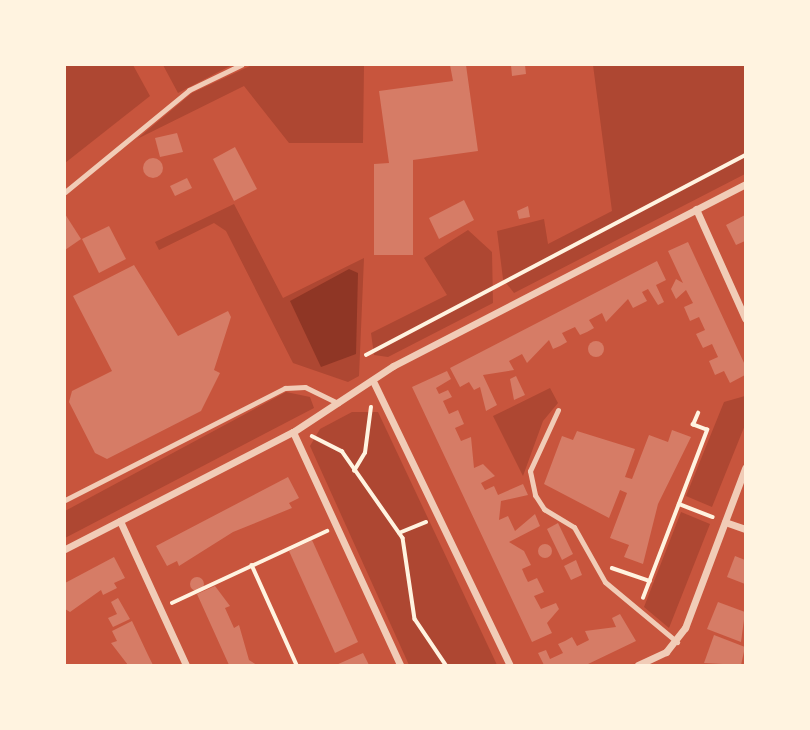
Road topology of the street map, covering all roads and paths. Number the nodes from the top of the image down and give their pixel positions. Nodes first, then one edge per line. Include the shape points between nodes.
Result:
1 (241, 65) edge
2 (745, 155) edge
3 (745, 184) edge
4 (65, 192) edge
5 (696, 209) junction
6 (745, 318) edge
7 (366, 355) dead end
8 (374, 383) junction
9 (338, 403) junction
10 (558, 410) dead end
11 (698, 413) dead end
12 (296, 430) junction
13 (745, 468) edge
14 (354, 471) junction
15 (65, 500) edge
16 (679, 504) junction
17 (439, 516) junction
18 (120, 521) junction
19 (725, 522) junction
20 (337, 526) junction
21 (745, 529) edge
22 (399, 533) junction
23 (65, 549) edge
24 (592, 561) junction
25 (252, 565) junction
26 (650, 581) junction
27 (160, 608) junction
28 (638, 611) junction
29 (677, 642) junction
30 (186, 665) edge
31 (297, 665) edge
32 (400, 665) edge
33 (446, 665) edge
34 (510, 665) edge
35 (638, 665) edge

1 - 4 lane via 188,90
2 - 7 path
3 - 5 street
5 - 6 street
5 - 8 street via 393,366
8 - 9 street
8 - 14 path via 365,453
8 - 17 street
9 - 12 street
9 - 15 lane via 305,387 285,388
10 - 24 lane via 530,471 535,495 544,509 574,527
11 - 16 path via 693,425 707,430
12 - 14 path via 342,451
12 - 18 street
12 - 20 street
13 - 19 street
14 - 22 path
16 - 19 path
16 - 26 path
17 - 22 path
17 - 34 street
18 - 23 street
18 - 27 street
19 - 21 street
19 - 29 street
20 - 25 path
20 - 32 street
22 - 33 path via 408,552 415,619
24 - 26 path
24 - 28 lane via 605,582
25 - 27 path
25 - 31 path
26 - 28 path
27 - 30 street
28 - 29 lane
29 - 35 street

